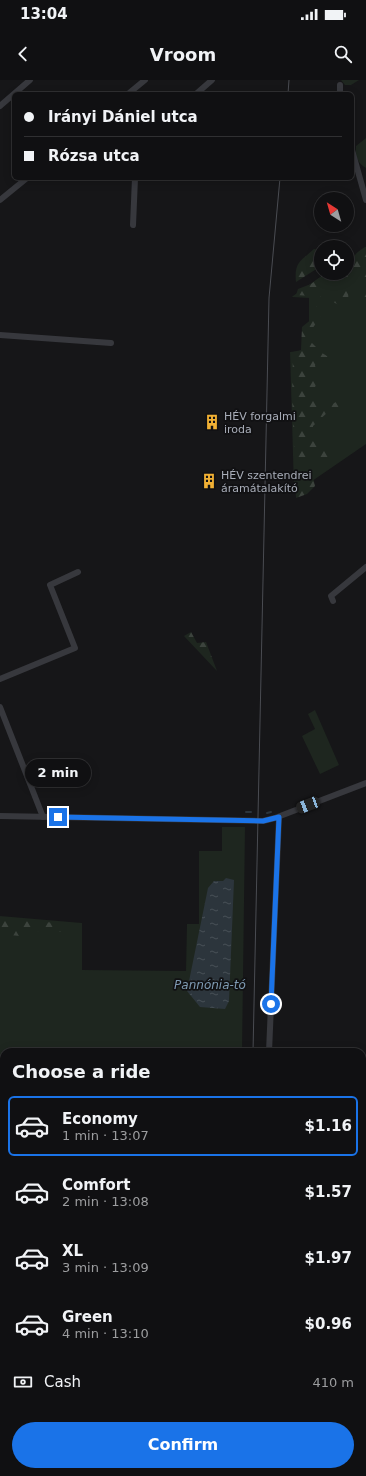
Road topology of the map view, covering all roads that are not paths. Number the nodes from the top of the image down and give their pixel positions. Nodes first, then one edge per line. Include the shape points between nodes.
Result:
1 (30, 80) edge
2 (145, 80) edge
3 (212, 80) edge
4 (340, 85) dead end
5 (16, 92) edge
6 (130, 92) edge
7 (198, 92) edge
8 (340, 92) edge
9 (12, 96) edge
10 (0, 106) edge
11 (354, 157) edge
12 (24, 180) edge
13 (134, 180) edge
14 (0, 200) edge
15 (366, 200) edge
16 (133, 225) dead end
17 (0, 335) edge
18 (111, 343) dead end
19 (366, 567) edge
20 (78, 572) dead end
21 (333, 601) dead end
22 (0, 679) edge
23 (0, 707) edge
24 (366, 783) edge
25 (0, 816) edge
26 (43, 817) junction
27 (279, 817) junction
28 (269, 1048) edge

1 - 5 street
2 - 6 street
3 - 7 street
4 - 8 street
9 - 10 street
11 - 15 street
12 - 14 street
13 - 16 street
17 - 18 street
19 - 21 street via 331,596
20 - 22 street via 50,585 75,648
23 - 26 street
24 - 27 street
25 - 26 street
26 - 27 street via 263,821
27 - 28 street

